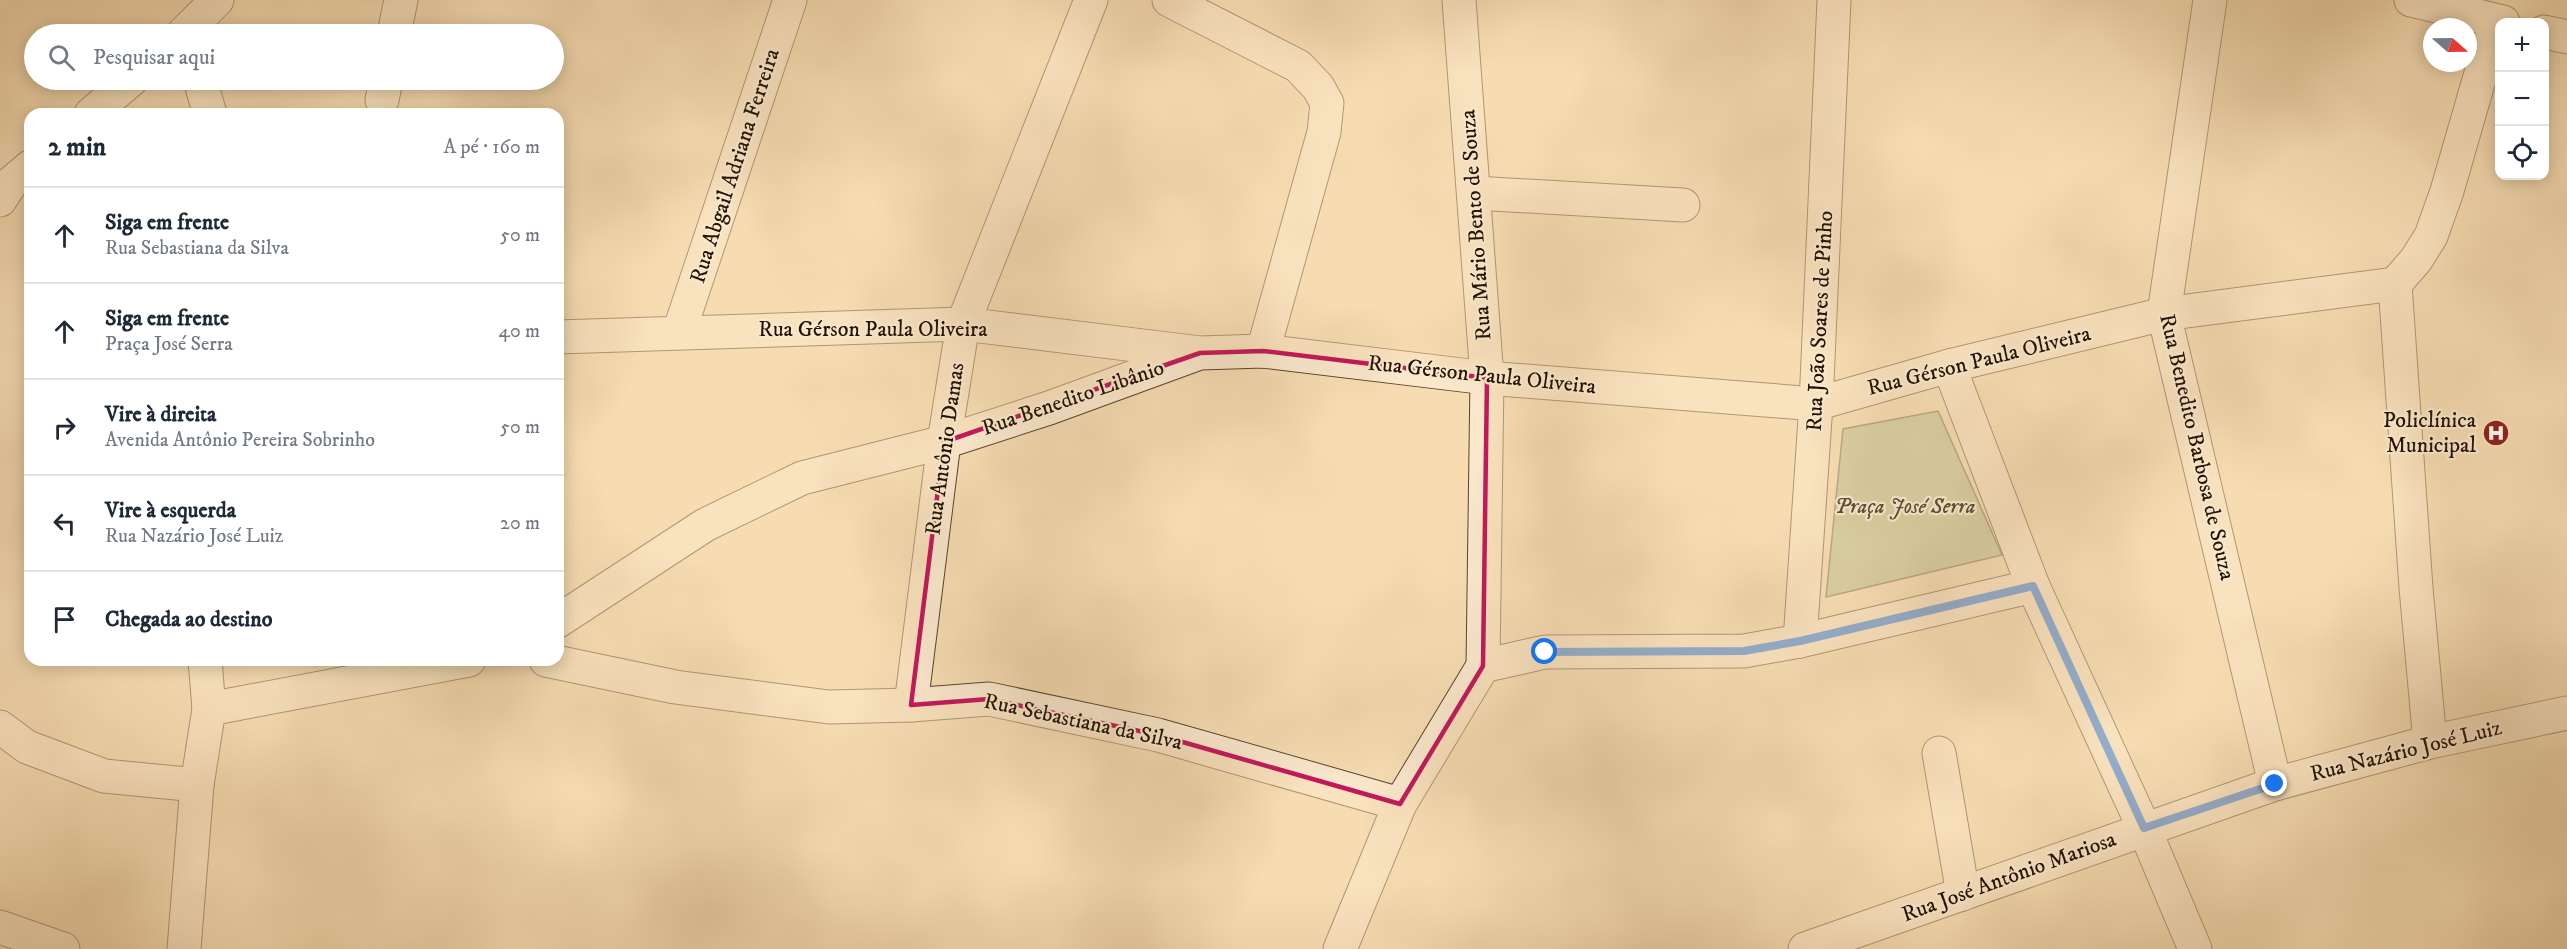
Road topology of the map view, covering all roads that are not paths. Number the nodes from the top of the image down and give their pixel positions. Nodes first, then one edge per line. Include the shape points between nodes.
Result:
1 (217, 0) edge
2 (401, 0) edge
3 (790, 0) edge
4 (1091, 0) edge
5 (1169, 0) edge
6 (1459, 0) edge
7 (1834, 0) edge
8 (2210, 0) edge
9 (2411, 0) edge
10 (2495, 21) edge
11 (194, 24) edge
12 (396, 24) edge
13 (2549, 33) edge
14 (2567, 37) edge
15 (2495, 38) edge
16 (119, 90) edge
17 (203, 90) edge
18 (98, 108) edge
19 (208, 108) edge
20 (24, 172) edge
21 (1475, 193) junction
22 (0, 200) edge
23 (1683, 205) dead end
24 (2395, 284) junction
25 (2164, 314) junction
26 (963, 324) junction
27 (680, 332) junction
28 (564, 336) edge
29 (1263, 351) junction
30 (1200, 353) junction
31 (1949, 366) junction
32 (1487, 378) junction
33 (1816, 404) junction
34 (944, 442) junction
35 (2033, 586) junction
36 (564, 617) edge
37 (1800, 641) junction
38 (564, 664) edge
39 (206, 666) edge
40 (438, 666) edge
41 (1483, 666) junction
42 (911, 705) junction
43 (208, 709) junction
44 (2567, 713) edge
45 (0, 727) edge
46 (2430, 742) junction
47 (1939, 753) dead end
48 (2275, 784) junction
49 (197, 785) junction
50 (1400, 804) junction
51 (2144, 828) junction
52 (1963, 894) junction
53 (0, 927) edge
54 (63, 949) edge
55 (184, 949) edge
56 (1340, 949) edge
57 (1805, 949) edge
58 (2195, 949) edge

1 - 11 street
2 - 12 street
3 - 27 street, Rua Abgail Adriana Ferreira
4 - 26 street, Rua Antônio Damas
5 - 29 street via 1298,66 1327,103 1324,132
6 - 21 street, Rua Mário Bento de Souza
7 - 33 street, Rua João Soares de Pinho
8 - 25 street, Rua Benedito Barbosa de Souza
9 - 10 street
13 - 14 street
15 - 24 street via 2431,236
16 - 18 street
17 - 19 street
20 - 22 street
21 - 23 street
21 - 32 street, Rua Mário Bento de Souza
24 - 25 street, Rua Gérson Paula Oliveira
24 - 46 street
25 - 31 street, Rua Gérson Paula Oliveira
25 - 48 street, Rua Benedito Barbosa de Souza
26 - 27 street, Rua Gérson Paula Oliveira
26 - 30 street, Rua Gérson Paula Oliveira
26 - 34 street, Rua Antônio Damas
27 - 28 street, Rua Gérson Paula Oliveira
29 - 30 street, Rua Gérson Paula Oliveira
29 - 32 street, Rua Gérson Paula Oliveira
30 - 34 street, Rua Benedito Libânio
31 - 33 street, Rua Gérson Paula Oliveira
31 - 35 street
32 - 33 street, Rua Gérson Paula Oliveira
32 - 41 street, Rua Mário Bento de Souza
33 - 37 street, Rua João Soares de Pinho
34 - 36 street, Rua Benedito Libânio via 802,478 705,525
34 - 42 street, Rua Antônio Damas
35 - 37 street
35 - 51 street
37 - 41 street via 1744,651 1545,652
38 - 42 street, Rua Sebastiana da Silva via 675,687 829,707
39 - 43 street
40 - 43 street
41 - 50 street
42 - 50 street, Rua Sebastiana da Silva via 989,699 1158,735
43 - 49 street
44 - 46 street, Rua Nazário José Luiz
45 - 49 street via 27,747 104,776
46 - 48 street, Rua Nazário José Luiz
47 - 52 street
48 - 51 street, Rua Nazário José Luiz
49 - 55 street
50 - 56 street
51 - 52 street, Rua José Antônio Mariosa
51 - 58 street
52 - 57 street, Rua José Antônio Mariosa
53 - 54 street

